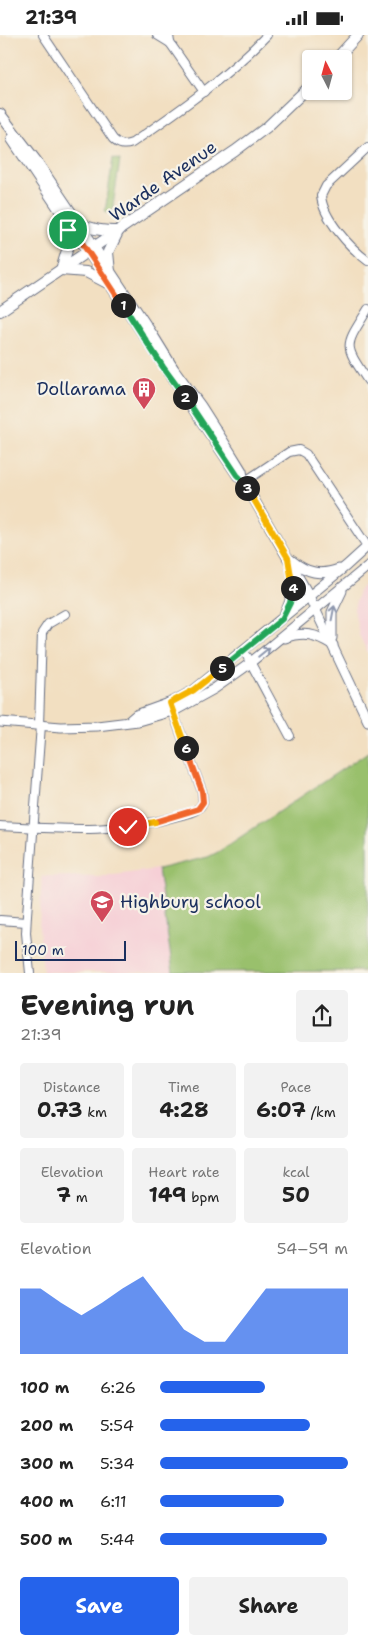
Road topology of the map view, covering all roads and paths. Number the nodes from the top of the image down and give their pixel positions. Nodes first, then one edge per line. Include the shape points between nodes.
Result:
1 (43, 35) edge
2 (157, 35) edge
3 (267, 35) edge
4 (358, 35) edge
5 (170, 39) edge
6 (344, 50) edge
7 (204, 92) junction
8 (302, 94) edge
9 (0, 114) edge
10 (0, 120) edge
11 (368, 147) edge
12 (67, 220) junction
13 (78, 223) junction
14 (119, 231) junction
15 (91, 250) junction
16 (368, 261) edge
17 (61, 270) junction
18 (110, 272) junction
19 (111, 285) junction
20 (368, 309) edge
21 (0, 311) edge
22 (368, 381) edge
23 (244, 482) junction
24 (368, 546) edge
25 (288, 558) junction
26 (346, 566) junction
27 (368, 567) edge
28 (346, 585) junction
29 (309, 597) junction
30 (316, 610) junction
31 (65, 615) dead end
32 (282, 619) junction
33 (278, 641) junction
34 (333, 645) junction
35 (249, 659) junction
36 (171, 707) junction
37 (368, 721) edge
38 (0, 722) edge
39 (40, 725) junction
40 (290, 737) dead end
41 (0, 826) edge
42 (33, 828) junction
43 (0, 920) edge
44 (26, 922) junction
45 (30, 973) edge

1 - 7 street via 113,139 122,145 132,143
2 - 5 street
3 - 7 street
4 - 6 main road
5 - 7 street
8 - 14 main road, Warde Avenue via 267,127
9 - 13 main road
10 - 12 main road
11 - 16 street via 326,186 320,196 340,232
12 - 15 main road
12 - 17 main road via 68,247
13 - 14 main road via 99,231
13 - 15 main road
14 - 15 main road, Warde Avenue
14 - 18 main road via 108,252
15 - 17 main road, Warde Avenue
15 - 18 street
15 - 19 street
17 - 19 main road via 86,272
17 - 21 main road, Warde Avenue
18 - 23 street via 229,450 242,471
19 - 23 street
20 - 22 street via 349,344 350,355
23 - 24 street via 289,452 299,450 306,454
23 - 25 street
24 - 26 street
25 - 26 street via 319,574
25 - 29 street
25 - 32 street via 293,594
26 - 29 street
27 - 28 street
28 - 30 street
34 -> 28 street via 332,612
29 - 30 street
29 - 32 street
30 - 33 street
30 - 34 street
31 - 39 street via 48,624 42,633
32 - 36 street
33 - 34 street via 307,633
35 -> 33 street
34 - 37 street
35 - 36 street via 192,703
35 - 40 street
36 - 39 street via 136,715 128,721 97,726
36 - 42 street via 203,797 198,809 128,827
38 - 39 street
39 - 42 street
41 - 42 street
42 - 44 street
43 - 44 street
44 - 45 street

